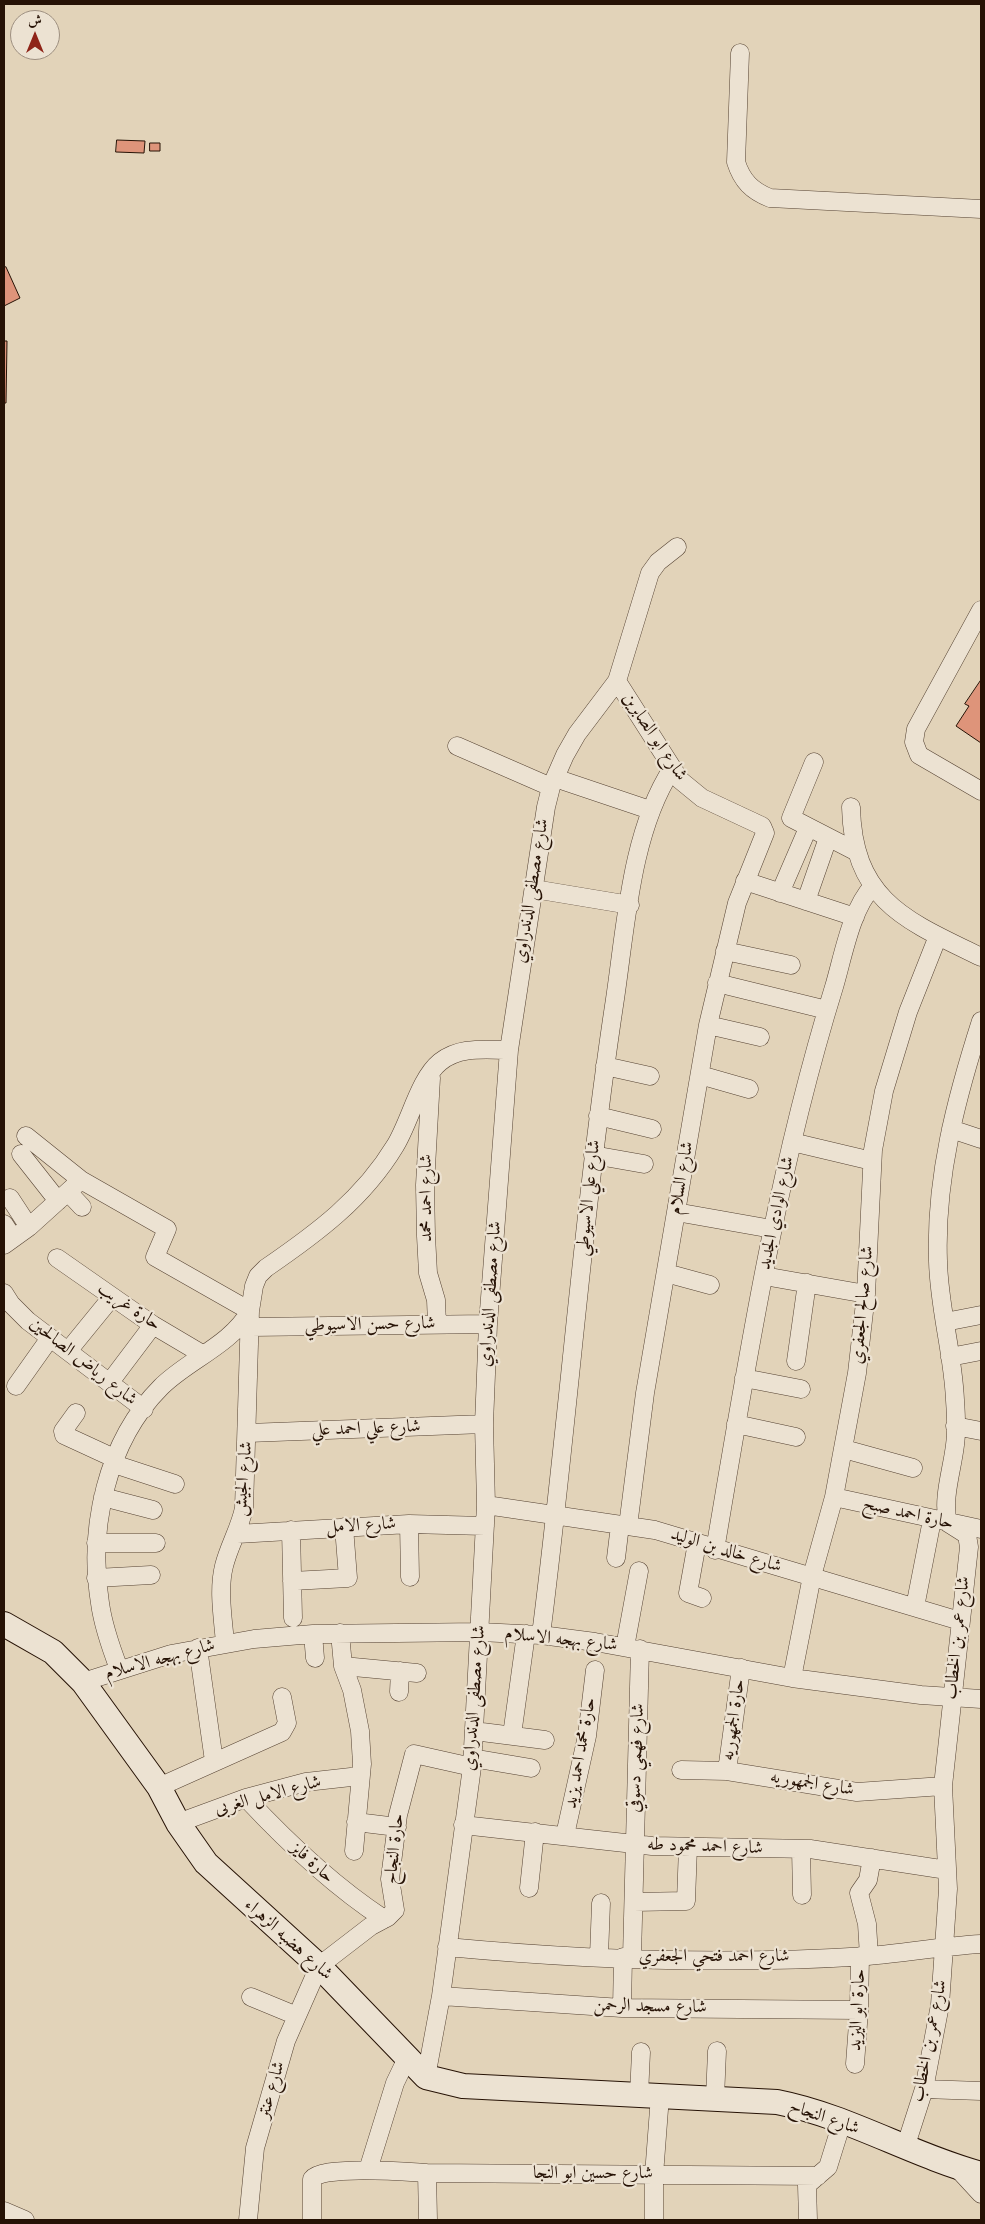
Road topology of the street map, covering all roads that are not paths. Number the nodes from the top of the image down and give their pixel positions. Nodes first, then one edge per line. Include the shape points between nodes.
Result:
1 (740, 53) dead end
2 (981, 209) edge
3 (677, 547) dead end
4 (981, 610) edge
5 (617, 681) junction
6 (457, 746) dead end
7 (814, 762) dead end
8 (672, 769) junction
9 (553, 782) junction
10 (981, 792) edge
11 (851, 807) dead end
12 (650, 810) junction
13 (808, 828) junction
14 (764, 836) joint
15 (828, 838) junction
16 (857, 852) junction
17 (745, 881) junction
18 (872, 886) junction
19 (534, 889) junction
20 (780, 893) junction
21 (806, 902) junction
22 (630, 904) junction
23 (855, 917) junction
24 (938, 936) junction
25 (725, 951) junction
26 (981, 957) edge
27 (792, 965) dead end
28 (717, 983) junction
29 (827, 1010) junction
30 (981, 1021) edge
31 (708, 1025) junction
32 (760, 1037) dead end
33 (509, 1050) junction
34 (605, 1066) junction
35 (432, 1070) junction
36 (700, 1075) junction
37 (650, 1076) dead end
38 (749, 1089) dead end
39 (598, 1116) junction
40 (652, 1128) dead end
41 (951, 1129) junction
42 (26, 1136) dead end
43 (981, 1139) edge
44 (792, 1142) junction
45 (21, 1154) dead end
46 (593, 1155) junction
47 (872, 1162) junction
48 (644, 1164) dead end
49 (81, 1180) junction
50 (63, 1196) junction
51 (10, 1198) dead end
52 (82, 1206) dead end
53 (676, 1212) junction
54 (29, 1227) junction
55 (772, 1229) junction
56 (7, 1236) edge
57 (57, 1258) dead end
58 (666, 1273) junction
59 (764, 1276) junction
60 (807, 1283) junction
61 (710, 1285) dead end
62 (4, 1293) edge
63 (866, 1294) junction
64 (112, 1297) junction
65 (981, 1315) edge
66 (251, 1319) junction
67 (945, 1322) junction
68 (437, 1324) junction
69 (488, 1324) junction
70 (153, 1325) junction
71 (50, 1338) junction
72 (981, 1351) edge
73 (68, 1352) junction
74 (202, 1354) junction
75 (950, 1357) junction
76 (796, 1361) dead end
77 (744, 1378) junction
78 (110, 1382) junction
79 (16, 1386) dead end
80 (801, 1389) dead end
81 (144, 1409) junction
82 (76, 1413) dead end
83 (484, 1424) junction
84 (736, 1424) junction
85 (955, 1426) junction
86 (981, 1431) edge
87 (248, 1433) junction
88 (796, 1437) dead end
89 (844, 1448) junction
90 (115, 1461) junction
91 (913, 1468) dead end
92 (175, 1484) dead end
93 (103, 1497) junction
94 (834, 1497) junction
95 (486, 1504) junction
96 (153, 1510) dead end
97 (556, 1515) junction
98 (940, 1522) junction
99 (409, 1524) junction
100 (624, 1525) junction
101 (484, 1526) junction
102 (344, 1527) junction
103 (981, 1529) edge
104 (291, 1530) junction
105 (237, 1534) junction
106 (96, 1543) junction
107 (156, 1543) dead end
108 (697, 1543) junction
109 (714, 1550) junction
110 (616, 1558) dead end
111 (639, 1571) dead end
112 (151, 1576) dead end
113 (812, 1576) junction
114 (410, 1577) dead end
115 (96, 1578) junction
116 (292, 1581) junction
117 (702, 1598) dead end
118 (915, 1607) junction
119 (294, 1618) dead end
120 (960, 1621) junction
121 (4, 1624) edge
122 (480, 1632) junction
123 (340, 1633) junction
124 (313, 1634) junction
125 (534, 1635) junction
126 (225, 1643) junction
127 (198, 1648) junction
128 (633, 1648) junction
129 (314, 1658) dead end
130 (344, 1666) junction
131 (741, 1668) junction
132 (119, 1669) junction
133 (595, 1670) dead end
134 (792, 1678) junction
135 (83, 1682) junction
136 (399, 1692) dead end
137 (282, 1697) dead end
138 (951, 1697) junction
139 (981, 1699) edge
140 (474, 1730) junction
141 (512, 1735) junction
142 (545, 1740) dead end
143 (214, 1762) junction
144 (472, 1762) junction
145 (531, 1768) dead end
146 (681, 1770) dead end
147 (726, 1771) junction
148 (360, 1776) junction
149 (943, 1786) junction
150 (159, 1787) junction
151 (246, 1798) junction
152 (356, 1822) junction
153 (178, 1823) junction
154 (463, 1825) junction
155 (397, 1827) junction
156 (535, 1832) junction
157 (565, 1836) junction
158 (635, 1845) junction
159 (688, 1847) junction
160 (801, 1849) junction
161 (354, 1851) dead end
162 (872, 1858) junction
163 (947, 1870) junction
164 (529, 1888) dead end
165 (802, 1895) dead end
166 (634, 1902) junction
167 (601, 1903) dead end
168 (384, 1919) junction
169 (981, 1944) edge
170 (945, 1946) junction
171 (447, 1947) junction
172 (599, 1956) junction
173 (865, 1956) junction
174 (628, 1957) junction
175 (320, 1966) junction
176 (441, 1996) junction
177 (251, 1997) dead end
178 (622, 2008) junction
179 (859, 2010) junction
180 (297, 2016) junction
181 (717, 2051) dead end
182 (641, 2052) dead end
183 (407, 2058) junction
184 (855, 2064) dead end
185 (426, 2077) junction
186 (924, 2088) junction
187 (981, 2091) edge
188 (650, 2095) junction
189 (715, 2098) junction
190 (842, 2122) junction
191 (905, 2148) junction
192 (957, 2168) junction
193 (368, 2170) junction
194 (427, 2174) junction
195 (981, 2174) edge
196 (654, 2175) junction
197 (818, 2176) junction
198 (981, 2194) edge
199 (4, 2211) edge
200 (813, 2218) edge
201 (25, 2220) edge
202 (248, 2220) edge
203 (312, 2220) edge
204 (428, 2220) edge
205 (654, 2220) edge

1 - 2 street via 736,162 743,178 755,191 770,198
3 - 5 street, شارع مصطفى الدندراوي via 650,573
4 - 10 street via 916,729 914,742 919,754
5 - 8 street, شارع ابو الصابرين
5 - 9 street, شارع مصطفى الدندراوي via 577,734
6 - 9 street
7 - 13 street via 791,814 794,821
8 - 12 street, شارع علي الاسيوطي
8 - 14 street, شارع ابو الصابرين via 702,798 762,826
9 - 12 street
9 - 19 street, شارع مصطفى الدندراوي
11 - 16 street
12 - 22 street, شارع علي الاسيوطي
13 - 15 street
13 - 20 street
14 - 17 street, شارع السلام
15 - 16 street
15 - 21 street
16 - 18 street
17 - 20 street
17 - 25 street, شارع السلام
18 - 23 street, شارع الوادي الجديد via 862,899
18 - 24 street via 902,916
19 - 22 street
19 - 33 street, شارع مصطفى الدندراوي
20 - 21 street
21 - 23 street
22 - 34 street, شارع علي الاسيوطي
23 - 29 street, شارع الوادي الجديد
24 - 26 street
24 - 47 street, شارع صالح الجعفري via 908,1012 884,1090
25 - 27 street
25 - 28 street, شارع السلام
28 - 29 street
28 - 31 street, شارع السلام
29 - 44 street, شارع الوادي الجديد
30 - 41 street via 962,1080
31 - 32 street
31 - 36 street, شارع السلام
33 - 35 street via 461,1052
33 - 69 street, شارع مصطفى الدندراوي
34 - 37 street
34 - 39 street, شارع علي الاسيوطي
35 - 66 street, شارع الجيش via 395,1145 375,1175 326,1226 258,1276
35 - 68 street, شارع احمد محمد via 425,1185 426,1236 428,1273 436,1300
36 - 38 street
36 - 53 street, شارع السلام
39 - 40 street
39 - 46 street, شارع علي الاسيوطي
41 - 43 street
41 - 67 street via 944,1160 938,1224 938,1260
42 - 49 street
44 - 47 street
44 - 55 street, شارع الوادي الجديد
45 - 50 street
46 - 48 street
46 - 97 street, شارع علي الاسيوطي
47 - 63 street, شارع صالح الجعفري
49 - 50 street
49 - 66 street via 167,1229 155,1258
50 - 52 street
50 - 54 street
51 - 54 street
53 - 55 street
53 - 58 street, شارع السلام
54 - 56 street
55 - 59 street, شارع الوادي الجديد
57 - 64 street, حارة غريب
58 - 61 street
58 - 100 street, شارع السلام
59 - 60 street
59 - 77 street, شارع الوادي الجديد
60 - 63 street
60 - 76 street
62 - 71 street, شارع رياض الصالحين via 28,1321
63 - 89 street, شارع صالح الجعفري
64 - 70 street, حارة غريب
64 - 73 street
65 - 67 street
66 - 68 street, شارع حسن الاسيوطي
66 - 74 street
66 - 87 street, شارع الجيش
67 - 75 street
68 - 69 street, شارع حسن الاسيوطي
69 - 83 street, شارع مصطفى الدندراوي
70 - 74 street, حارة غريب
70 - 78 street
71 - 73 street, شارع رياض الصالحين
71 - 79 street
72 - 75 street
73 - 78 street, شارع رياض الصالحين
74 - 81 street via 160,1388
75 - 85 street
77 - 80 street
77 - 84 street, شارع الوادي الجديد
78 - 81 street, شارع رياض الصالحين
81 - 90 street
82 - 90 street via 62,1433
83 - 87 street, شارع علي احمد علي
83 - 95 street, شارع مصطفى الدندراوي
84 - 88 street
84 - 109 street, شارع الوادي الجديد
85 - 86 street
85 - 98 street via 955,1443
87 - 105 street, شارع الجيش via 244,1508
89 - 91 street
89 - 94 street, شارع صالح الجعفري
90 - 92 street
90 - 93 street
93 - 96 street
93 - 106 street
94 - 98 street, حارة احمد صبح
94 - 113 street, شارع صالح الجعفري
95 - 97 street, شارع خالد بن الوليد
95 - 101 street, شارع مصطفى الدندراوي
97 - 100 street, شارع خالد بن الوليد
97 - 125 street, شارع علي الاسيوطي
98 - 103 street, حارة احمد صبح
98 - 118 street
98 - 120 street, شارع عمر بن الخطاب via 969,1540
99 - 101 street, شارع الامل
99 - 102 street, شارع الامل
99 - 114 street
100 - 108 street, شارع خالد بن الوليد
100 - 110 street, شارع السلام
101 - 122 street, شارع مصطفى الدندراوي
102 - 104 street, شارع الامل
102 - 116 street via 348,1578
104 - 105 street, شارع الامل
104 - 116 street
105 - 126 street, شارع الجيش via 228,1552 222,1582
106 - 107 street
106 - 115 street
108 - 109 street, شارع خالد بن الوليد
108 - 117 street via 688,1593
109 - 113 street, شارع خالد بن الوليد
111 - 128 street, شارع فهمي دسوقي
112 - 115 street
113 - 118 street, شارع خالد بن الوليد
113 - 134 street, شارع صالح الجعفري
115 - 132 street via 104,1620
116 - 119 street
118 - 120 street, شارع خالد بن الوليد
120 - 138 street, شارع عمر بن الخطاب
121 - 135 street, شارع هضبه الزهراء via 53,1652
122 - 123 street, شارع بهجه الاسلام
122 - 125 street, شارع بهجه الاسلام
122 - 140 street, شارع مصطفى الدندراوي
123 - 124 street, شارع بهجه الاسلام
123 - 130 street
124 - 126 street, شارع بهجه الاسلام
124 - 129 street
125 - 128 street, شارع بهجه الاسلام
125 - 141 street, شارع علي الاسيوطي
126 - 127 street, شارع بهجه الاسلام
127 - 132 street, شارع بهجه الاسلام
127 - 143 street
128 - 131 street, شارع بهجه الاسلام
128 - 158 street, شارع فهمي دسوقي
130 - 136 street via 409,1672
130 - 148 street via 360,1731
131 - 134 street, شارع بهجه الاسلام
131 - 147 street, حارة الجمهوريه
132 - 135 street, شارع بهجه الاسلام
133 - 157 street, حارة محمد احمد يزيد via 587,1736
134 - 138 street, شارع بهجه الاسلام
135 - 150 street, شارع هضبه الزهراء
137 - 143 street via 287,1724 282,1732
138 - 139 street, شارع بهجه الاسلام
138 - 149 street, شارع عمر بن الخطاب
140 - 141 street
140 - 144 street, شارع مصطفى الدندراوي
141 - 142 street
143 - 150 street
144 - 145 street
144 - 154 street, شارع مصطفى الدندراوي
144 - 155 street, حارة النجاح via 414,1754
146 - 147 street, شارع الجمهوريه
147 - 149 street, شارع الجمهوريه via 857,1792
148 - 151 street, شارع الامل الغربى via 306,1782
148 - 152 street
149 - 163 street, شارع عمر بن الخطاب
150 - 153 street, شارع هضبه الزهراء
151 - 153 street, شارع الامل الغربى
151 - 168 street, حارة فايز via 346,1894
152 - 155 street
152 - 161 street
153 - 175 street, شارع هضبه الزهراء via 206,1863
154 - 156 street, شارع احمد محمود طه
154 - 171 street, شارع مصطفى الدندراوي
155 - 168 street, حارة النجاح via 390,1887 395,1910
156 - 157 street, شارع احمد محمود طه
156 - 164 street
157 - 158 street, شارع احمد محمود طه
158 - 159 street, شارع احمد محمود طه
158 - 166 street, شارع فهمي دسوقي
159 - 160 street, شارع احمد محمود طه
159 - 166 street via 686,1901
160 - 162 street, شارع احمد محمود طه
160 - 165 street
162 - 163 street, شارع احمد محمود طه
162 - 173 street, حارة ابو اليزيد via 868,1880 859,1893 867,1924
163 - 170 street, شارع عمر بن الخطاب
166 - 174 street, شارع فهمي دسوقي
167 - 172 street
168 - 175 street
169 - 170 street, شارع احمد فتحي الجعفري
170 - 173 street, شارع احمد فتحي الجعفري
170 - 186 street, شارع عمر بن الخطاب via 940,2005
171 - 172 street, شارع احمد فتحي الجعفري via 534,1955
171 - 176 street, شارع مصطفى الدندراوي
172 - 174 street, شارع احمد فتحي الجعفري
173 - 174 street, شارع احمد فتحي الجعفري via 708,1960
173 - 179 street, حارة ابو اليزيد
174 - 178 street, شارع فهمي دسوقي
175 - 180 street, شارع عنتر
175 - 183 street, شارع هضبه الزهراء
176 - 178 street, شارع مسجد الرحمن
176 - 185 street, شارع مصطفى الدندراوي
177 - 180 street
178 - 179 street, شارع مسجد الرحمن
179 - 184 street, حارة ابو اليزيد
180 - 202 street, شارع عنتر via 286,2041 255,2148
181 - 189 street
182 - 188 street
183 - 185 street, شارع هضبه الزهراء
183 - 193 street via 395,2083
185 - 188 street via 463,2086
186 - 187 street
186 - 191 street, شارع عمر بن الخطاب
188 - 189 street, شارع النجاح
188 - 196 street
189 - 190 street, شارع النجاح via 776,2102
190 - 191 street, شارع النجاح
190 - 197 street via 828,2167
191 - 192 street, شارع النجاح
192 - 195 street, شارع النجاح
192 - 198 street
193 - 194 street, شارع حسين ابو النجا
193 - 203 street, شارع حسين ابو النجا via 315,2175 312,2178
194 - 196 street, شارع حسين ابو النجا
194 - 204 street
196 - 197 street, شارع حسين ابو النجا
196 - 205 street
197 - 200 street via 807,2185
199 - 201 street

